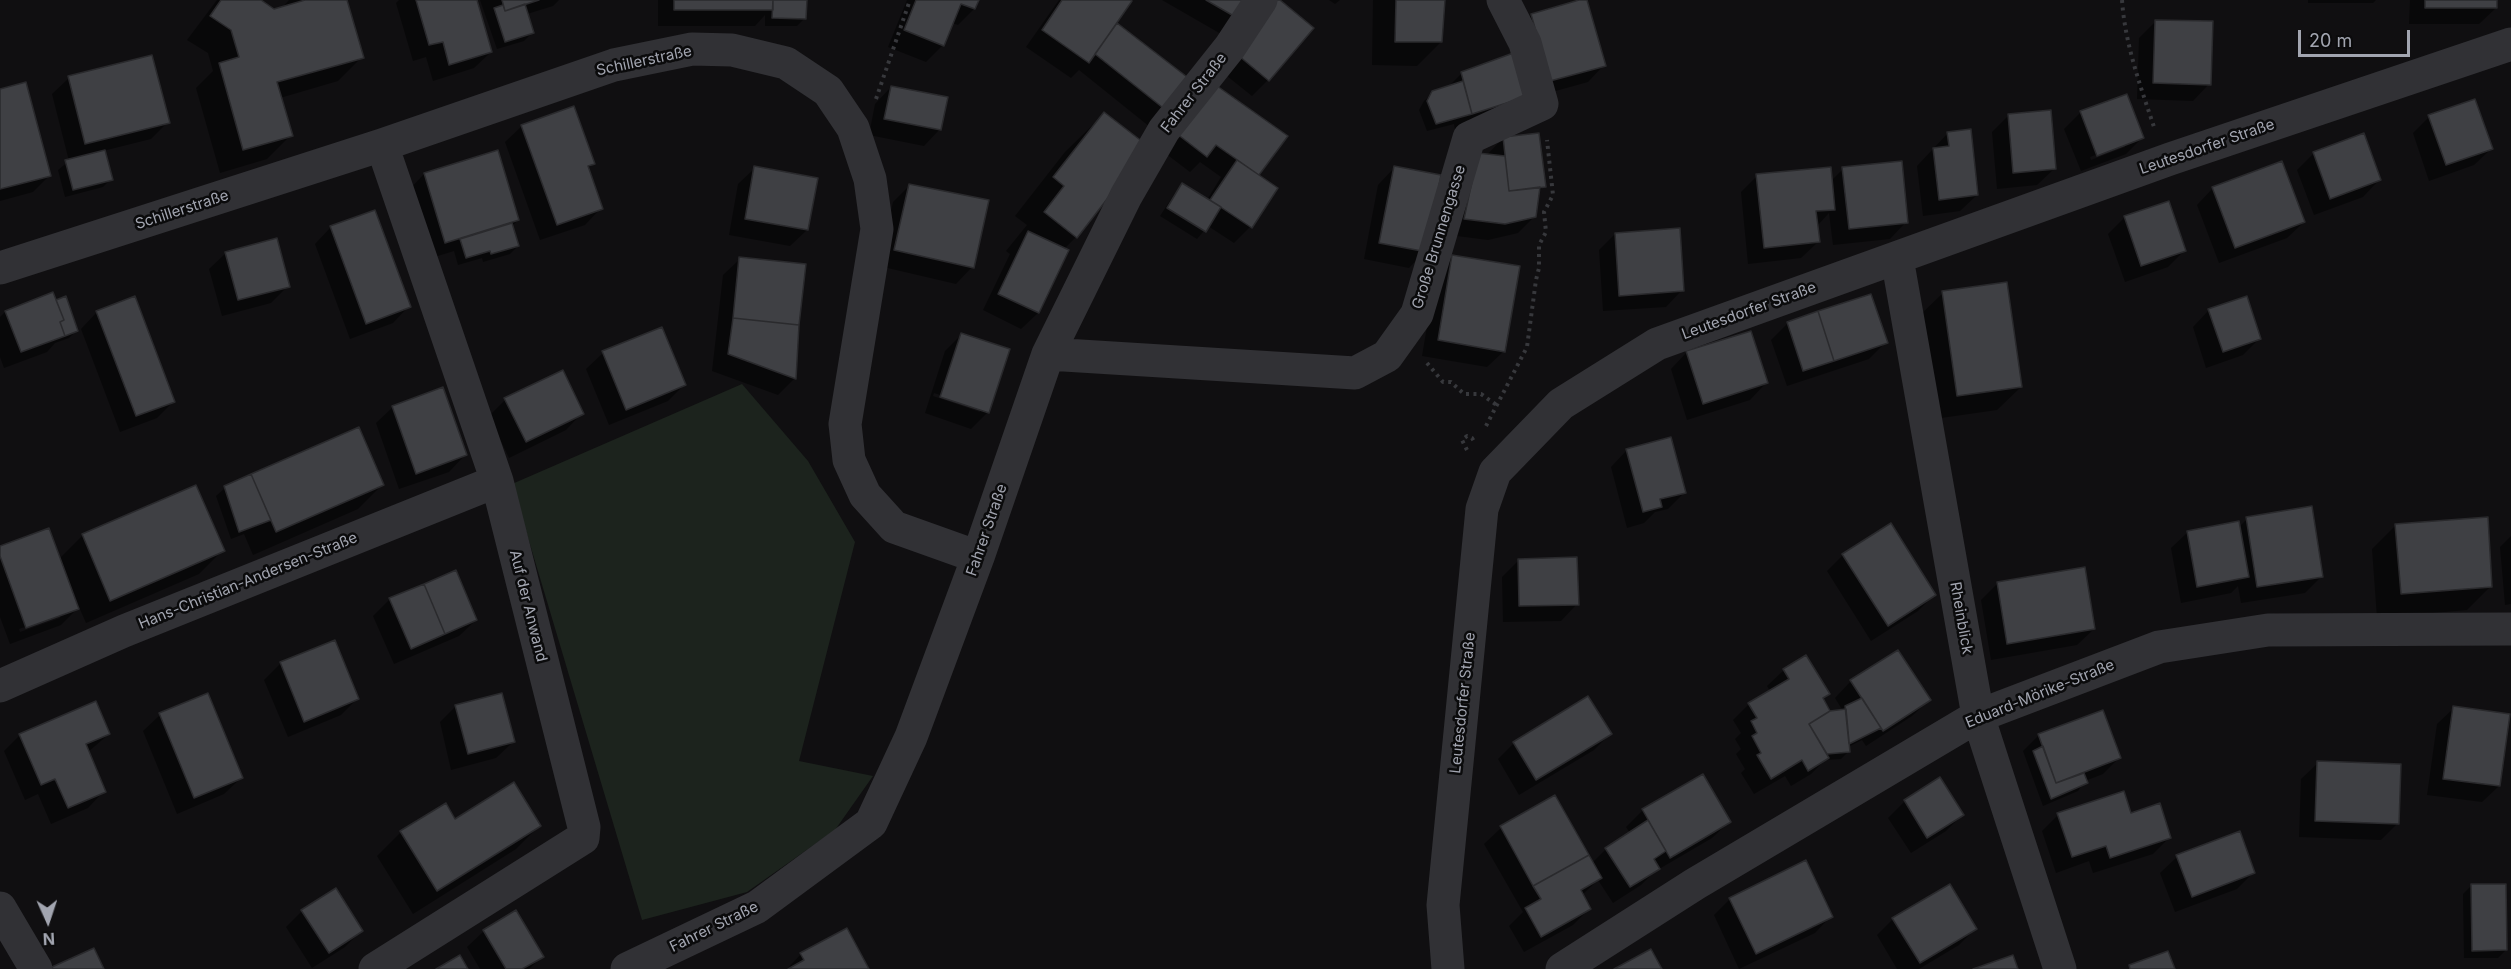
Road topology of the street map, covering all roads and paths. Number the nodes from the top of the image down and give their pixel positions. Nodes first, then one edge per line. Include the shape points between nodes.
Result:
1 (910, 0) edge
2 (1262, 0) edge
3 (1503, 0) edge
4 (2122, 0) edge
5 (2511, 44) edge
6 (2147, 106) dead end
7 (858, 141) junction
8 (382, 145) junction
9 (1551, 183) dead end
10 (1897, 258) junction
11 (0, 268) edge
12 (1390, 352) junction
13 (1048, 354) junction
14 (1498, 406) junction
15 (1495, 472) junction
16 (497, 481) junction
17 (978, 557) junction
18 (2511, 629) edge
19 (0, 686) edge
20 (1978, 716) junction
21 (0, 908) edge
22 (36, 969) edge
23 (375, 969) edge
24 (627, 969) edge
25 (1448, 969) edge
26 (1562, 969) edge
27 (2060, 969) edge

1 - 7 path
2 - 13 street, Fahrer Straße via 1164,130 1126,196
3 - 12 street, Große Brunnengasse via 1525,42 1542,104 1469,138 1417,314
4 - 6 path via 2124,24
5 - 10 street, Leutesdorfer Straße via 2170,159
7 - 8 street, Schillerstraße via 828,91 786,63 732,50 692,49 614,65
7 - 17 street, Schillerstraße via 870,180 877,229 845,424 849,460 865,495 894,527
8 - 11 street, Schillerstraße
8 - 16 street, Auf der Anwand
9 - 14 path via 1553,195 1544,212 1546,232 1539,245 1527,347
10 - 15 street, Leutesdorfer Straße via 1657,344 1561,404
10 - 20 street, Rheinblick
12 - 13 street, Große Brunnengasse via 1355,373
12 - 14 path via 1424,360 1443,382 1451,382 1464,394 1481,394
13 - 17 street, Fahrer Straße
14 - 15 path via 1476,444 1467,436 1462,440 1467,450 1476,449
15 - 25 street, Leutesdorfer Straße via 1482,509 1444,894
16 - 19 street, Hans-Christian-Andersen-Straße via 124,631
16 - 23 street, Auf der Anwand via 584,827 583,837
17 - 24 street, Fahrer Straße via 911,737 871,823 757,907
18 - 20 street, Eduard-Mörike-Straße via 2268,630 2159,647
20 - 26 street, Eduard-Mörike-Straße via 1695,884
20 - 27 street, Rheinblick
21 - 22 street

